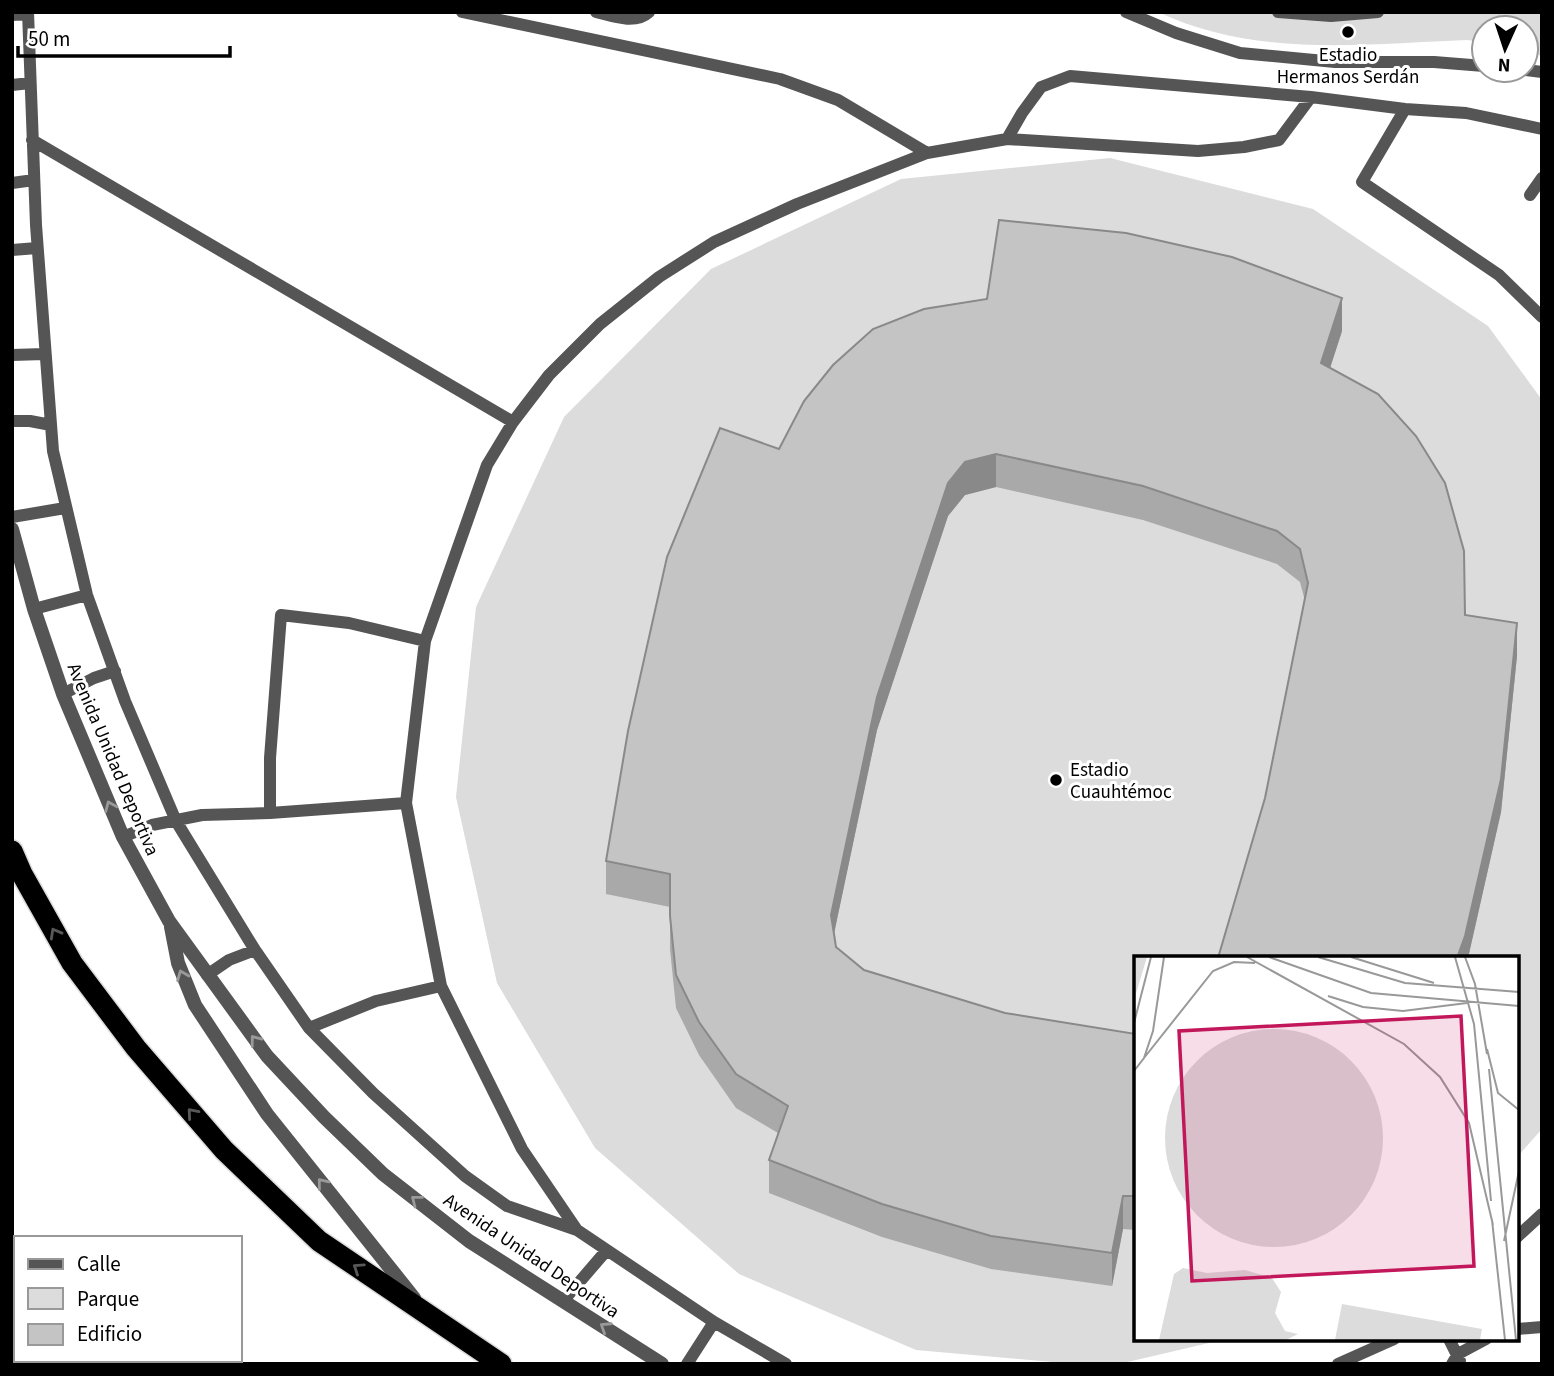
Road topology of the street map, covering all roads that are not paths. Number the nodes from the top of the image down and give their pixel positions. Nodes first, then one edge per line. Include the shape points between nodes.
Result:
1 (462, 12) edge
2 (596, 12) edge
3 (649, 12) edge
4 (1126, 12) edge
5 (1278, 12) edge
6 (1378, 12) edge
7 (28, 13) edge
8 (12, 15) edge
9 (1470, 65) edge
10 (30, 83) junction
11 (12, 85) edge
12 (1311, 97) junction
13 (1405, 109) junction
14 (1542, 129) edge
15 (1007, 139) junction
16 (32, 140) junction
17 (927, 153) junction
18 (1542, 178) edge
19 (34, 180) junction
20 (12, 183) edge
21 (1530, 195) dead end
22 (37, 247) junction
23 (12, 250) edge
24 (1542, 317) edge
25 (44, 354) junction
26 (12, 355) edge
27 (12, 421) edge
28 (513, 422) junction
29 (51, 425) junction
30 (65, 508) junction
31 (12, 517) edge
32 (12, 529) edge
33 (87, 595) junction
34 (34, 609) junction
35 (425, 641) junction
36 (115, 671) junction
37 (63, 694) junction
38 (406, 803) junction
39 (270, 813) junction
40 (176, 821) junction
41 (123, 837) junction
42 (12, 850) edge
43 (169, 921) junction
44 (255, 950) junction
45 (207, 975) junction
46 (441, 986) junction
47 (309, 1028) junction
48 (1542, 1214) edge
49 (577, 1230) junction
50 (1519, 1235) edge
51 (606, 1251) junction
52 (563, 1301) junction
53 (426, 1313) junction
54 (714, 1322) junction
55 (1542, 1327) edge
56 (1519, 1329) edge
57 (1390, 1341) edge
58 (1450, 1341) edge
59 (1483, 1341) edge
60 (1457, 1361) edge
61 (501, 1364) edge
62 (662, 1364) edge
63 (687, 1364) edge
64 (786, 1364) edge
65 (1338, 1364) edge

1 - 17 lane via 780,79 838,100
2 - 3 lane via 627,19
4 - 9 lane via 1240,53 1335,62
5 - 6 lane via 1331,16
7 - 8 lane
7 - 10 lane
10 - 11 lane
10 - 16 lane
12 - 13 lane
12 - 15 lane via 1279,140 1244,147 1198,150
12 - 15 lane via 1070,76 1041,87
13 - 14 lane via 1466,113
13 - 24 lane via 1362,182 1499,275
15 - 17 lane
16 - 19 lane
16 - 28 lane
17 - 28 lane via 713,242 659,277 557,366
18 - 21 lane
19 - 20 lane
19 - 22 lane
22 - 23 lane
22 - 25 lane
25 - 26 lane
25 - 29 lane
27 - 29 lane
28 - 35 lane via 487,466
29 - 30 lane
30 - 31 lane
30 - 33 lane
32 - 34 street, Avenida Unidad Deportiva
33 - 34 lane
33 - 36 lane
34 - 37 street, Avenida Unidad Deportiva
35 - 38 lane
35 - 39 lane via 349,623 281,615
36 - 37 lane
36 - 40 lane
41 -> 37 street, Avenida Unidad Deportiva
38 - 39 lane
38 - 46 lane
39 - 40 lane via 202,815
40 - 41 lane
40 - 44 lane
41 - 43 street, Avenida Unidad Deportiva
53 -> 42 highway via 319,1241 224,1150 136,1048 72,963
43 - 45 street, Avenida Unidad Deportiva
53 -> 43 street via 267,1114 195,1005 178,963
44 - 45 lane
44 - 47 lane
52 -> 45 street, Avenida Unidad Deportiva via 469,1241 383,1174 267,1056
46 - 47 lane via 376,1002
46 - 49 lane via 522,1149
47 - 49 lane via 465,1176 507,1206
48 - 50 lane
49 - 51 lane
51 - 52 lane
51 - 54 lane
62 -> 52 street, Avenida Unidad Deportiva
53 - 61 highway
54 - 63 lane
54 - 64 lane
55 - 56 lane
57 - 65 lane
58 - 60 lane
59 - 60 lane

